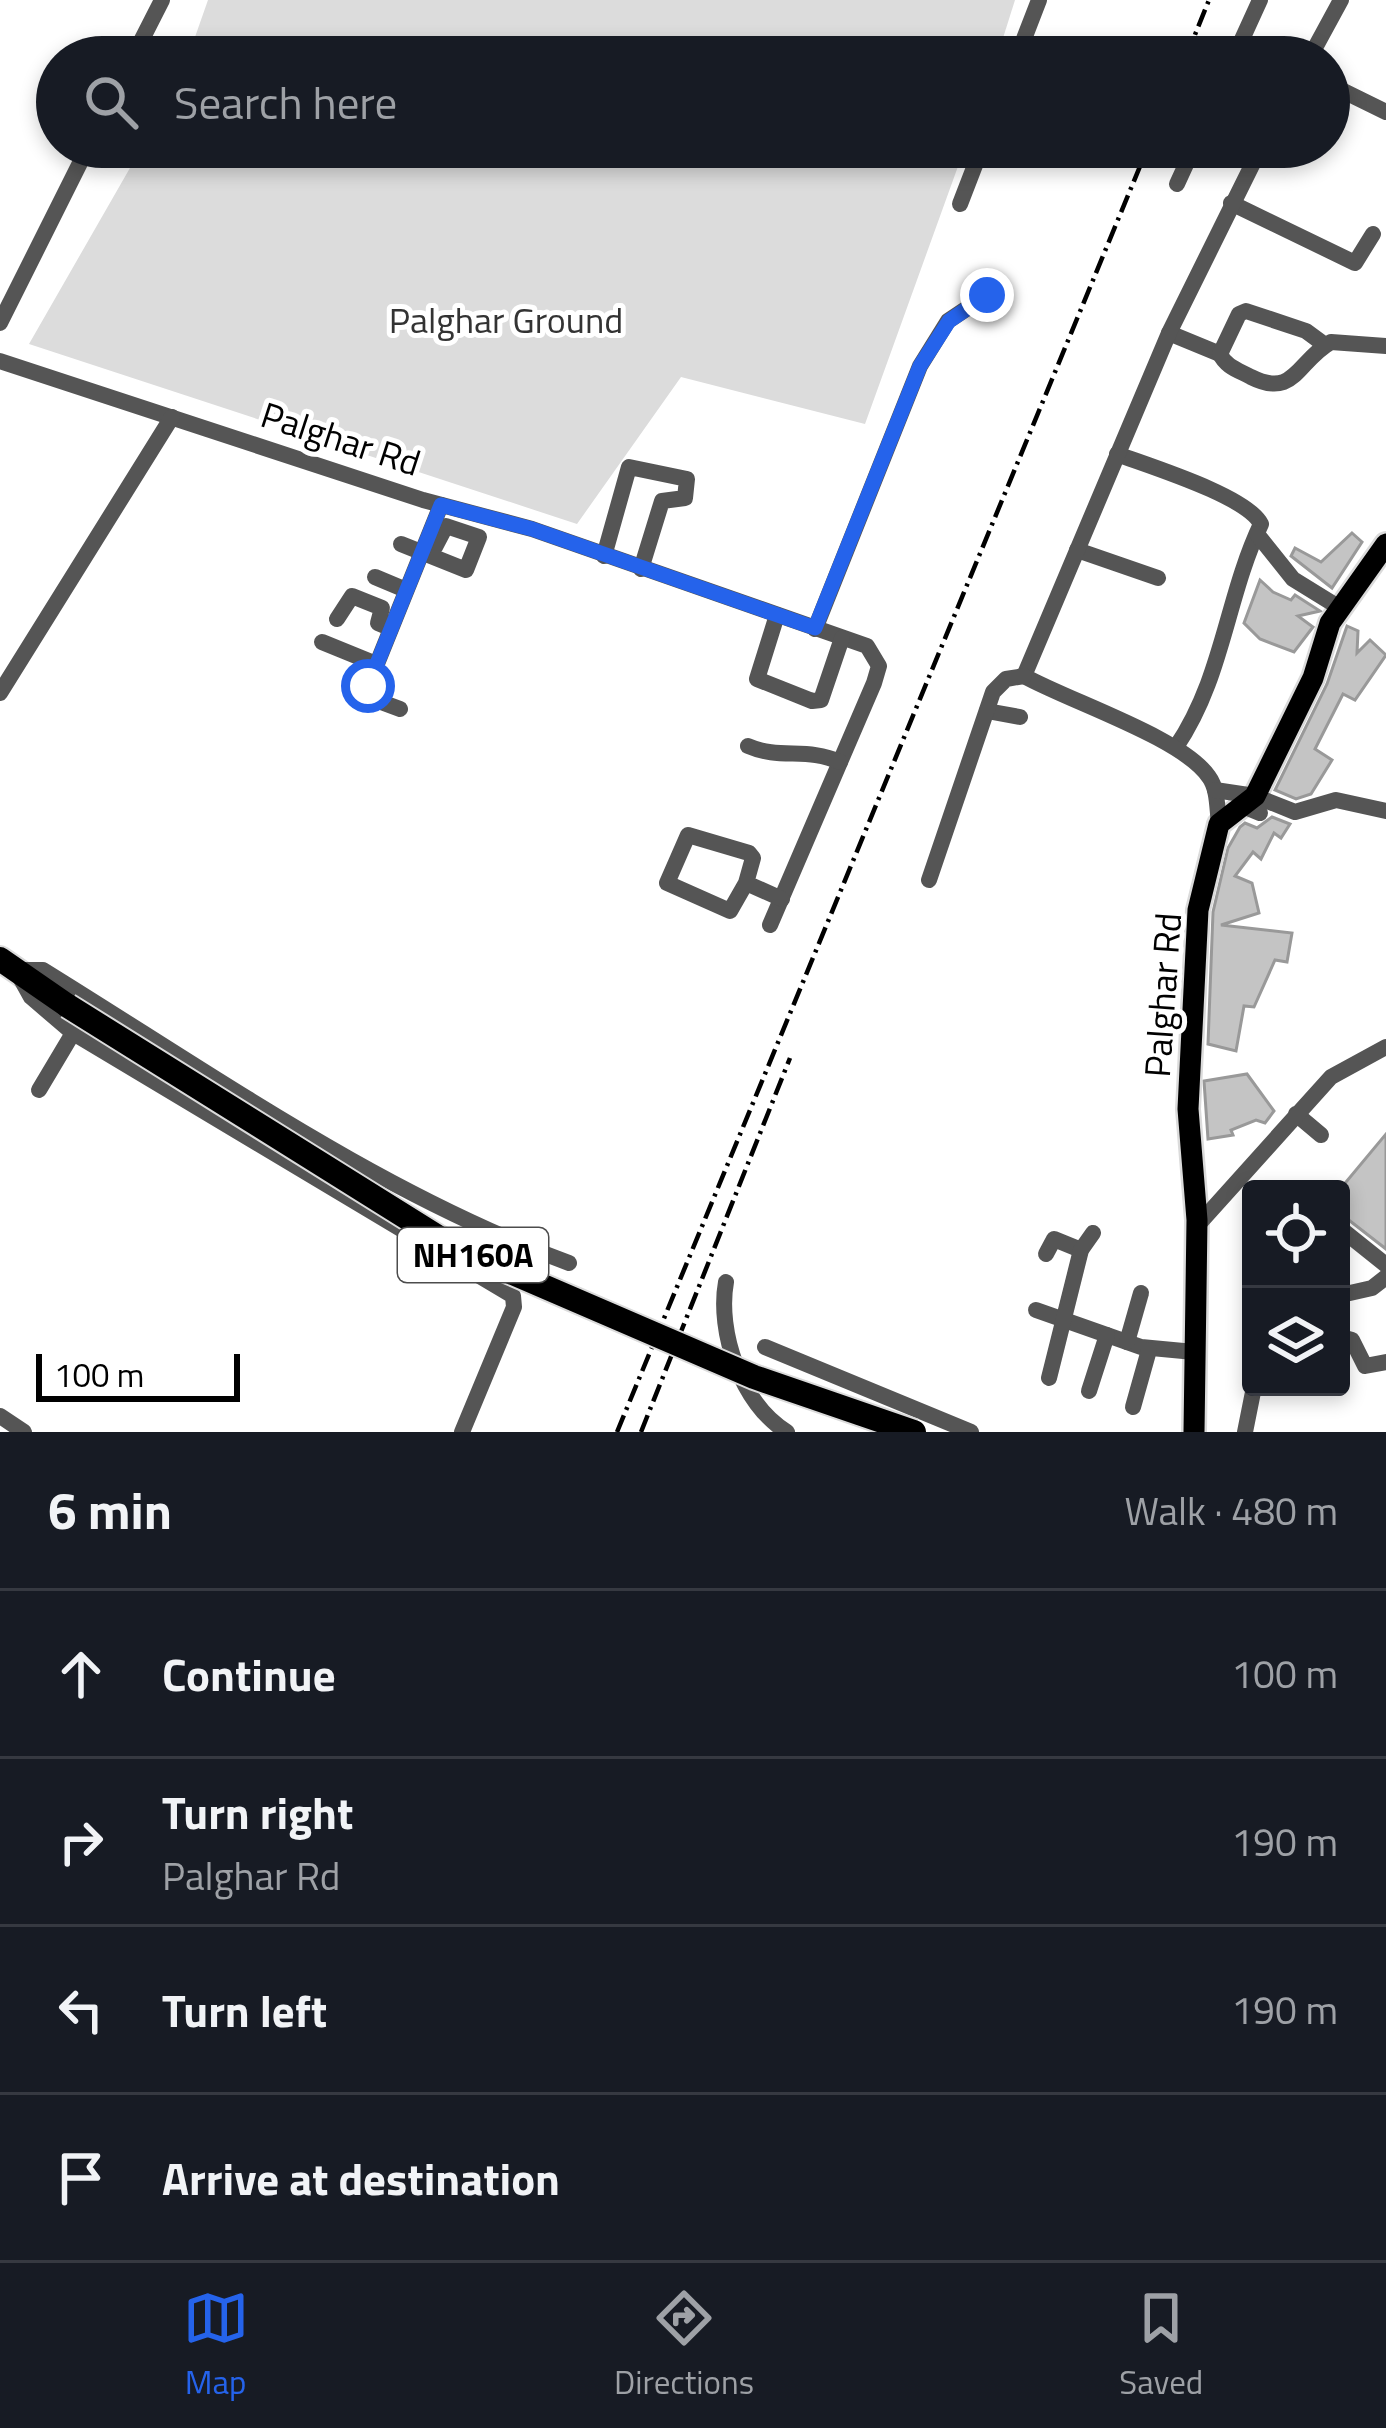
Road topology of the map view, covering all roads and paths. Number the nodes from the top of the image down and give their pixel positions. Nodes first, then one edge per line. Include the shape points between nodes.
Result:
1 (162, 0) edge
2 (1039, 0) edge
3 (1260, 0) edge
4 (1341, 0) edge
5 (144, 36) edge
6 (1025, 36) edge
7 (1244, 36) edge
8 (1321, 36) edge
9 (1350, 94) edge
10 (1386, 112) edge
11 (77, 168) edge
12 (974, 168) edge
13 (1185, 168) edge
14 (1250, 168) edge
15 (1178, 184) dead end
16 (1231, 203) junction
17 (960, 204) dead end
18 (1373, 234) dead end
19 (987, 295) dead end
20 (0, 322) edge
21 (1169, 333) junction
22 (1325, 346) junction
23 (1386, 346) edge
24 (1220, 354) junction
25 (0, 361) edge
26 (172, 417) junction
27 (1117, 454) junction
28 (441, 505) junction
29 (1257, 534) junction
30 (401, 544) dead end
31 (1386, 544) edge
32 (1077, 550) junction
33 (427, 552) junction
34 (604, 556) junction
35 (641, 569) junction
36 (375, 577) dead end
37 (1158, 578) dead end
38 (406, 590) junction
39 (1340, 608) junction
40 (777, 615) junction
41 (337, 619) dead end
42 (815, 628) junction
43 (380, 630) junction
44 (842, 638) junction
45 (322, 642) dead end
46 (376, 664) junction
47 (1024, 676) junction
48 (0, 692) edge
49 (400, 709) dead end
50 (987, 711) junction
51 (1020, 717) dead end
52 (748, 746) dead end
53 (1177, 747) junction
54 (840, 762) junction
55 (1215, 790) junction
56 (1252, 805) junction
57 (1386, 811) edge
58 (1219, 824) junction
59 (929, 880) dead end
60 (746, 883) junction
61 (782, 898) junction
62 (770, 925) dead end
63 (8, 965) edge
64 (73, 1033) junction
65 (1386, 1047) edge
66 (39, 1090) dead end
67 (1296, 1114) junction
68 (1321, 1135) dead end
69 (1197, 1226) junction
70 (1094, 1233) dead end
71 (1350, 1236) edge
72 (1081, 1250) junction
73 (1046, 1254) dead end
74 (569, 1263) dead end
75 (1385, 1265) edge
76 (726, 1282) dead end
77 (1141, 1293) dead end
78 (1350, 1293) edge
79 (1036, 1310) dead end
80 (1060, 1319) junction
81 (1106, 1335) junction
82 (1350, 1339) edge
83 (1127, 1342) junction
84 (765, 1347) dead end
85 (1150, 1349) junction
86 (1195, 1352) junction
87 (1386, 1362) edge
88 (1049, 1378) dead end
89 (1090, 1391) dead end
90 (1252, 1396) edge
91 (1133, 1407) dead end
92 (0, 1416) edge
93 (24, 1432) edge
94 (462, 1432) edge
95 (787, 1432) edge
96 (914, 1432) edge
97 (971, 1432) edge
98 (1194, 1432) edge
99 (1245, 1432) edge

1 - 5 street
2 - 6 street
3 - 7 street
4 - 8 street
9 - 10 street
11 - 20 street
12 - 17 street
13 - 15 street
14 - 16 street
16 - 18 street via 1355,263
16 - 21 street
19 - 42 street via 949,321 920,366
21 - 24 street
21 - 27 street
22 - 23 street
22 - 24 street via 1283,385 1269,386
22 - 24 street via 1306,331 1246,311
25 - 26 street, Palghar Rd
26 - 28 street, Palghar Rd
26 - 48 street
27 - 29 street via 1257,516
27 - 32 street
28 - 33 street
28 - 34 street, Palghar Rd
29 - 39 street via 1293,579
29 - 53 street via 1198,715
30 - 33 street
31 - 39 main road
32 - 37 street
32 - 47 street
33 - 38 street
34 - 35 street, Palghar Rd
34 - 35 street via 628,467 688,479 685,498 662,501
35 - 40 street, Palghar Rd
36 - 38 street
38 - 43 street
39 - 56 main road
40 - 42 street, Palghar Rd
40 - 44 street via 757,679 812,701 821,700
41 - 43 street via 352,596 382,608
42 - 44 street, Palghar Rd
43 - 46 street
44 - 54 street, Palghar Rd via 866,646 879,666
45 - 46 street
46 - 49 street via 369,693
47 - 50 street via 996,686
47 - 53 street
50 - 51 street
50 - 59 street
52 - 54 street via 766,754 815,751
53 - 55 street
54 - 61 street
55 - 56 street
55 - 58 street, Palghar Rd
56 - 57 street via 1295,812 1336,800
56 - 58 main road
58 - 69 main road, Palghar Rd via 1198,910 1188,1109
60 - 60 street via 730,910 667,883 688,835 749,853
60 - 61 street
61 - 62 street
63 - 64 street
63 - 74 street via 43,970 384,1176 493,1235
63 - 96 highway, NH160A, bridge via 457,1249 754,1377
64 - 66 street
64 - 94 street via 513,1296
65 - 67 street via 1331,1077
67 - 68 street
67 - 69 street
69 - 86 main road, Palghar Rd
70 - 72 street
71 - 75 street
72 - 73 street via 1054,1239
72 - 80 street
75 - 78 street via 1372,1288
76 - 95 street via 721,1308 746,1388
77 - 83 street
79 - 80 street
80 - 81 street
80 - 88 street
81 - 83 street
81 - 89 street
82 - 87 street via 1365,1366
83 - 85 street
84 - 97 street
85 - 86 street
85 - 91 street
86 - 98 main road, Palghar Rd
90 - 99 street
92 - 93 street

